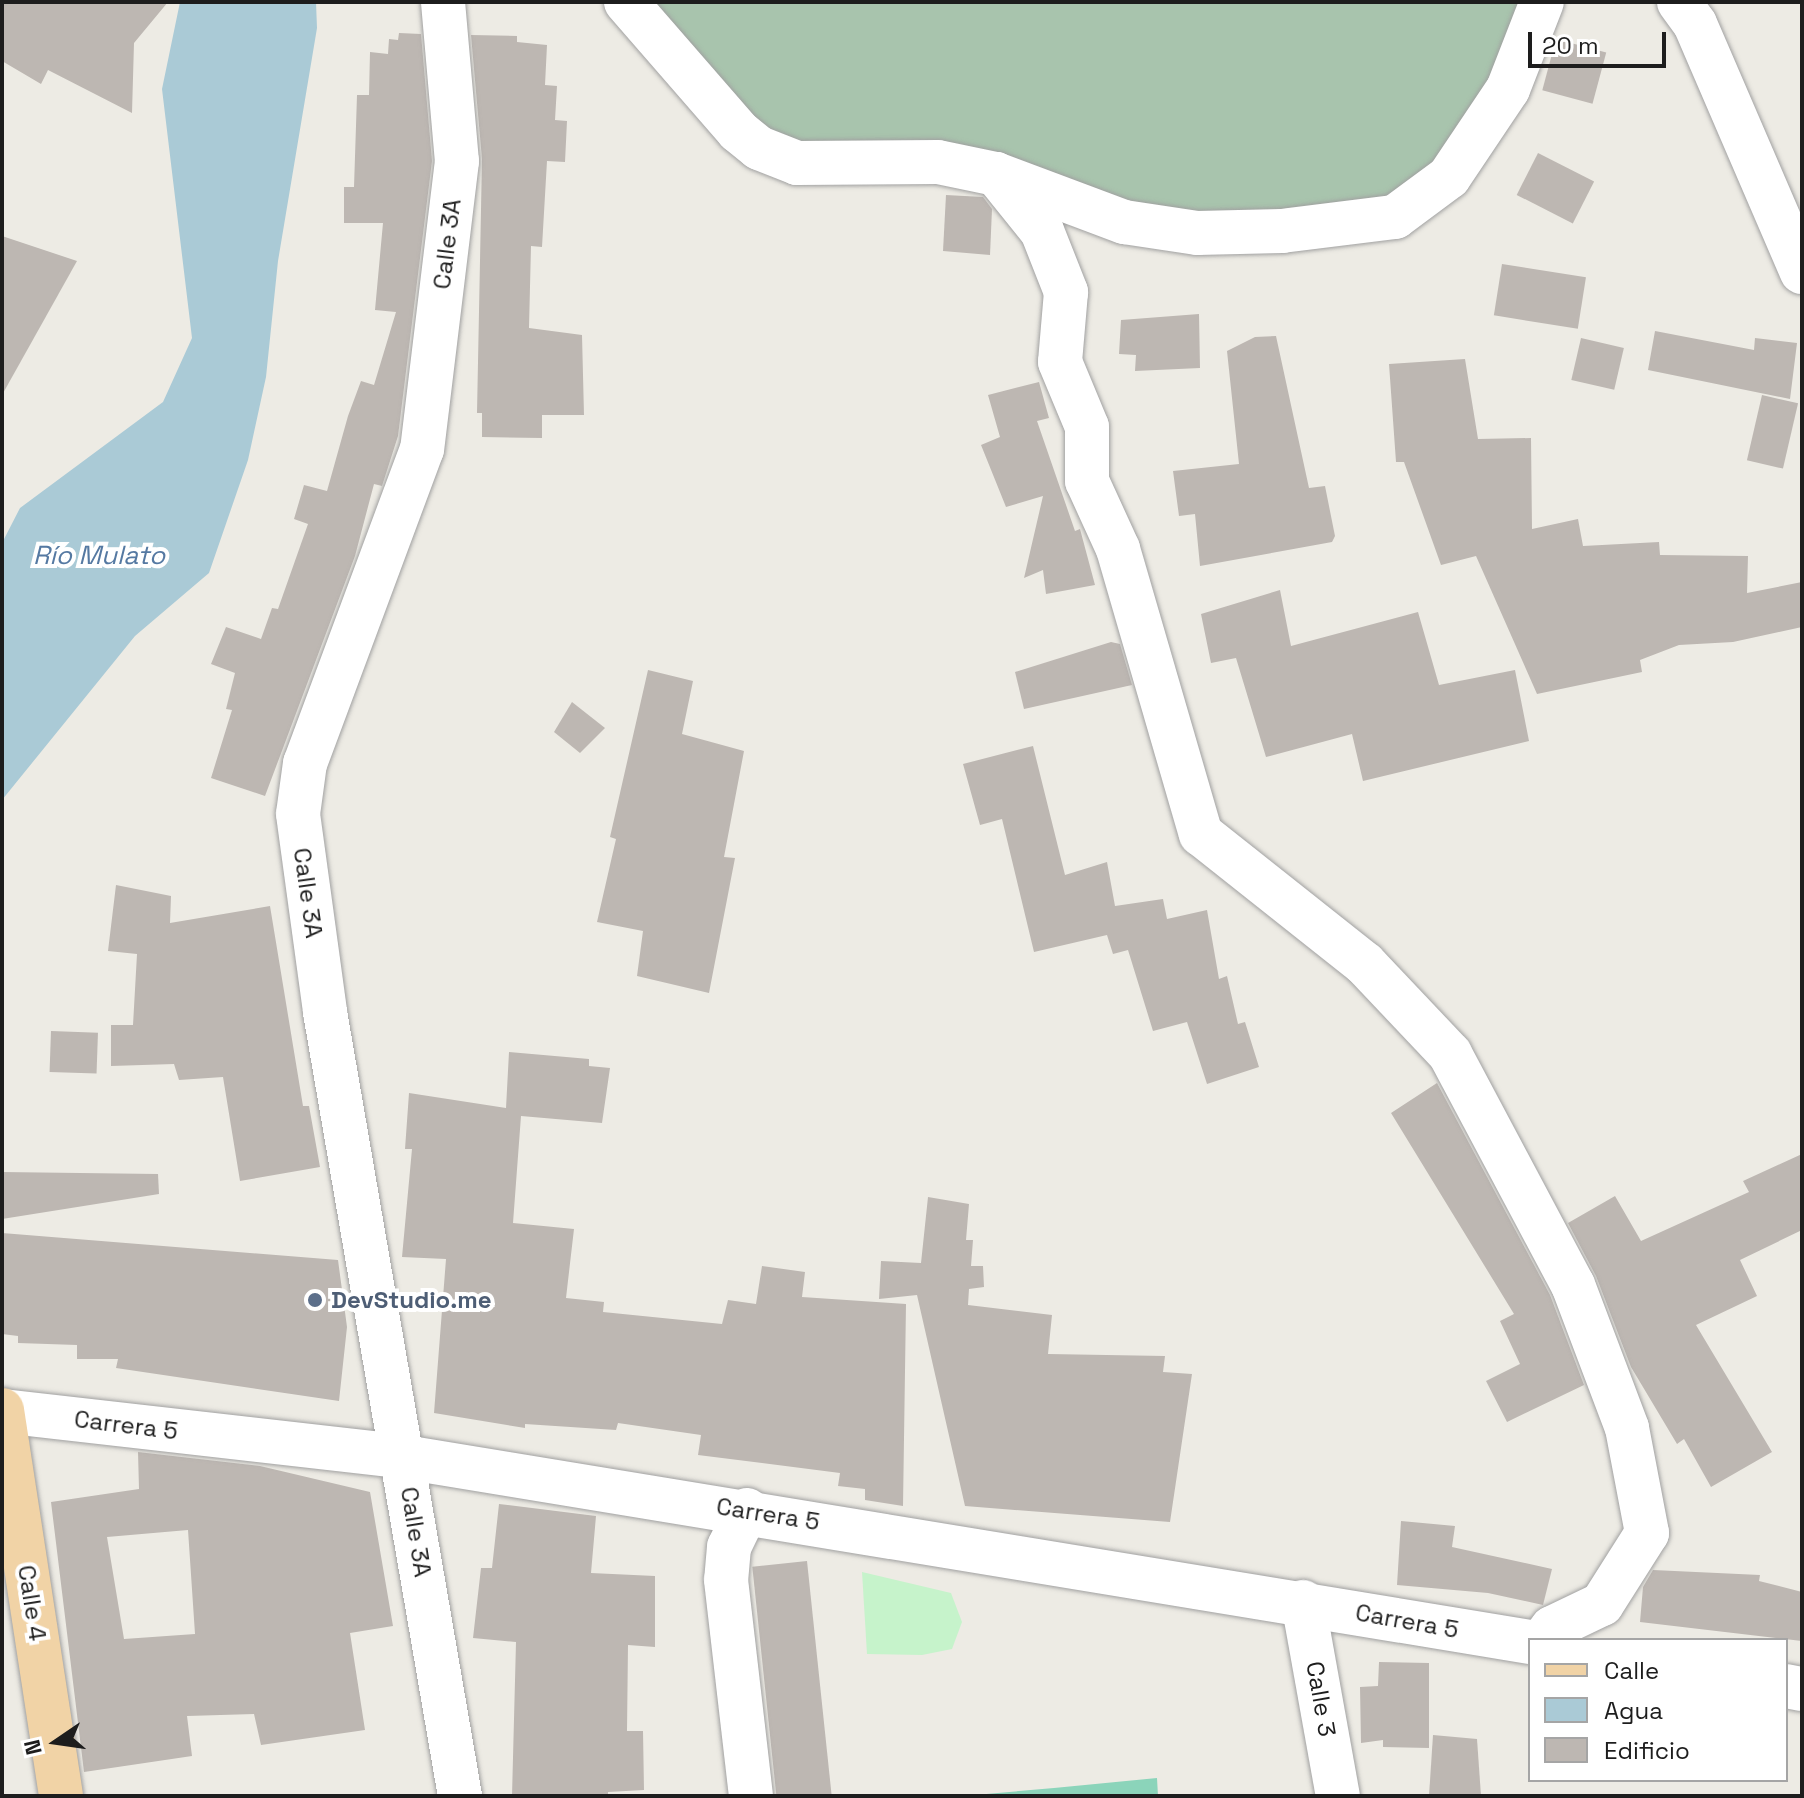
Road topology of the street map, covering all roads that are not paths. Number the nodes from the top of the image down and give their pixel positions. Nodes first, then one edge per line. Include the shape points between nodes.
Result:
1 (443, 2) edge
2 (626, 2) edge
3 (1542, 2) edge
4 (1679, 2) edge
5 (996, 174) junction
6 (1802, 271) edge
7 (3, 1411) edge
8 (404, 1457) junction
9 (747, 1510) junction
10 (1303, 1602) junction
11 (1544, 1638) edge
12 (1528, 1642) edge
13 (61, 1796) edge
14 (460, 1796) edge
15 (751, 1796) edge
16 (1338, 1796) edge

1 - 8 street, Calle 3A via 457,161 422,449 305,763 298,814 325,1012
2 - 5 street via 738,131 759,148 797,163 938,162
3 - 5 street via 1508,89 1449,177 1395,217 1282,231 1197,233 1124,222
4 - 6 street via 1695,24
5 - 11 street via 1042,231 1066,292 1060,362 1087,427 1087,481 1118,549 1201,834 1365,964 1450,1054 1573,1285 1627,1428 1647,1533 1602,1604 1552,1628
7 - 8 street, Carrera 5
7 - 13 main road, Calle 4
8 - 9 street, Carrera 5
8 - 14 street, Calle 3A
9 - 10 street, Carrera 5
9 - 15 street via 729,1547 726,1580
10 - 12 street, Carrera 5
10 - 16 street, Calle 3

